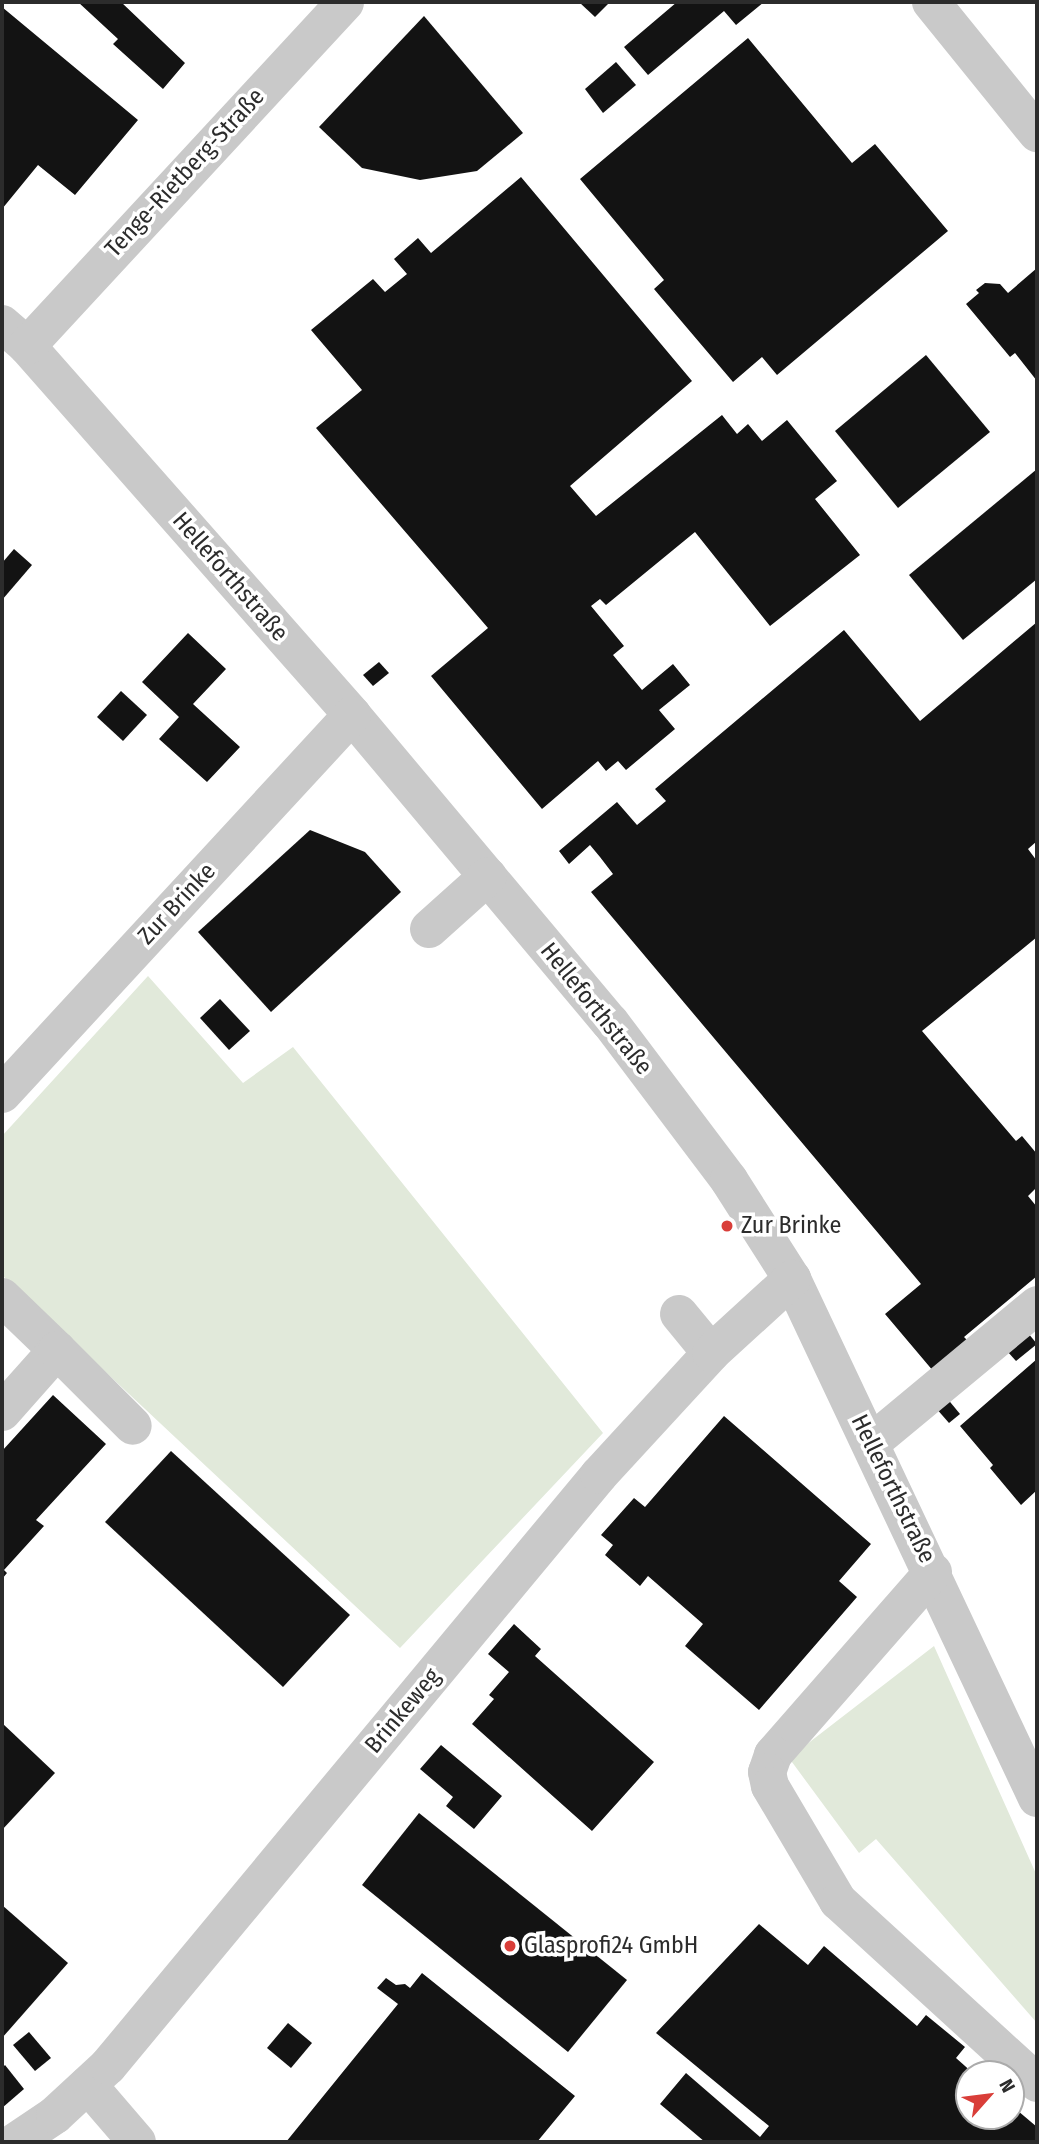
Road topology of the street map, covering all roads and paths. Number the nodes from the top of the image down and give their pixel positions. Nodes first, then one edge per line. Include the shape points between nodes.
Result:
1 (345, 2) edge
2 (931, 2) edge
3 (1037, 133) edge
4 (14, 335) edge
5 (352, 715) junction
6 (488, 876) junction
7 (429, 929) dead end
8 (2, 1094) edge
9 (792, 1279) junction
10 (2, 1297) edge
11 (1037, 1305) edge
12 (679, 1314) dead end
13 (57, 1350) junction
14 (711, 1353) junction
15 (2, 1412) edge
16 (133, 1426) dead end
17 (871, 1443) junction
18 (933, 1572) junction
19 (1037, 1798) edge
20 (1037, 2083) edge
21 (88, 2085) junction
22 (15, 2142) edge
23 (137, 2142) edge

1 - 4 street, Tenge-Rietberg-Straße
2 - 3 street
4 - 5 street, Helleforthstraße
5 - 6 street, Helleforthstraße
5 - 8 street, Zur Brinke
6 - 7 street
6 - 9 street, Helleforthstraße via 610,1022 729,1180
9 - 14 street, Brinkeweg
9 - 17 street, Helleforthstraße
10 - 13 street
11 - 17 street
12 - 14 street
13 - 15 street
13 - 16 street
14 - 21 street, Brinkeweg via 599,1475 168,1995
17 - 18 street, Helleforthstraße
18 - 19 street, Helleforthstraße
18 - 20 street via 773,1755 768,1779 838,1900
21 - 22 street, Brinkeweg
21 - 23 street

